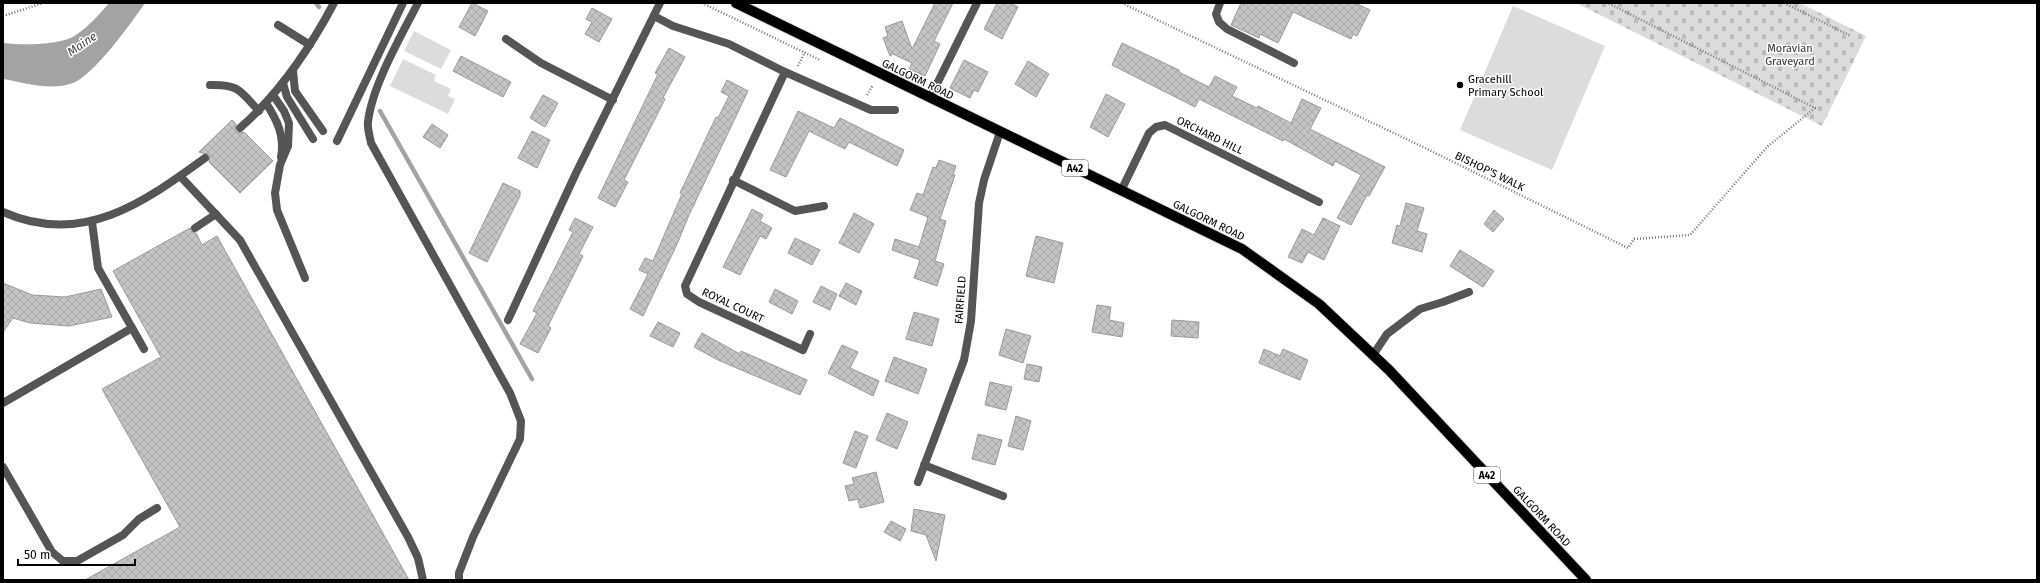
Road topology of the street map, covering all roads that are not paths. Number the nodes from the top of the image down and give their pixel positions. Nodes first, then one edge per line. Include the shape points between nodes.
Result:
1 (334, 3) edge
2 (403, 3) edge
3 (418, 3) edge
4 (660, 3) edge
5 (736, 3) edge
6 (977, 3) edge
7 (1220, 3) edge
8 (654, 16) junction
9 (278, 25) dead end
10 (506, 39) dead end
11 (310, 46) junction
12 (1294, 63) dead end
13 (293, 71) junction
14 (786, 72) junction
15 (210, 84) dead end
16 (283, 84) junction
17 (273, 95) junction
18 (930, 98) junction
19 (613, 100) junction
20 (266, 103) junction
21 (895, 110) dead end
22 (259, 111) junction
23 (240, 128) dead end
24 (323, 131) dead end
25 (1000, 132) junction
26 (313, 139) dead end
27 (337, 142) dead end
28 (205, 158) dead end
29 (280, 166) junction
30 (180, 176) junction
31 (733, 180) junction
32 (1121, 190) junction
33 (1319, 202) dead end
34 (824, 206) dead end
35 (3, 212) edge
36 (216, 214) junction
37 (92, 222) junction
38 (195, 228) dead end
39 (305, 278) dead end
40 (1469, 292) dead end
41 (508, 320) dead end
42 (132, 328) junction
43 (810, 334) dead end
44 (144, 349) dead end
45 (1373, 355) junction
46 (3, 403) edge
47 (924, 466) junction
48 (3, 467) edge
49 (918, 482) dead end
50 (1003, 496) dead end
51 (157, 508) dead end
52 (423, 580) edge
53 (459, 580) edge
54 (1586, 580) edge

1 - 11 street
2 - 27 street
3 - 53 street via 395,47 374,98 367,123 371,143 510,394 521,421 520,439 473,537 459,573
4 - 8 street
5 - 18 main road, GALGORM ROAD / A42
6 - 18 street
7 - 12 street via 1216,14 1219,22 1227,29
8 - 14 street via 674,26 729,44
8 - 19 street
9 - 11 street
10 - 19 street via 541,63
11 - 13 street
13 - 16 street
13 - 24 street via 295,91
14 - 21 street via 871,110
14 - 31 street, ROYAL COURT
15 - 22 street via 228,84
16 - 17 street
16 - 26 street via 287,98
17 - 20 street
17 - 29 street via 289,123 288,146
18 - 25 main road, GALGORM ROAD / A42
19 - 41 street
20 - 22 street
20 - 29 street via 277,120 280,131 283,148
22 - 23 street
25 - 32 main road, GALGORM ROAD / A42
25 - 47 street, FAIRFIELD via 978,203 971,321 964,360
28 - 30 street
29 - 39 street via 275,193 277,210
30 - 36 street
30 - 37 street via 136,204
31 - 34 street via 795,211
31 - 43 street, ROYAL COURT via 685,283 685,290 690,297 699,302 803,350
32 - 33 street, ORCHARD HILL via 1149,133 1156,127 1165,125
32 - 45 main road, GALGORM ROAD / A42 via 1242,250 1319,304
35 - 37 street via 16,218 54,226
36 - 38 street
36 - 52 street via 240,240 319,377 408,537 418,558
37 - 42 street via 98,268
40 - 45 street via 1420,309 1387,334
42 - 44 street
42 - 46 street
45 - 54 main road, GALGORM ROAD / A42
47 - 49 street, FAIRFIELD
47 - 50 street
48 - 51 street via 52,552 63,561 77,561 123,535 139,519

